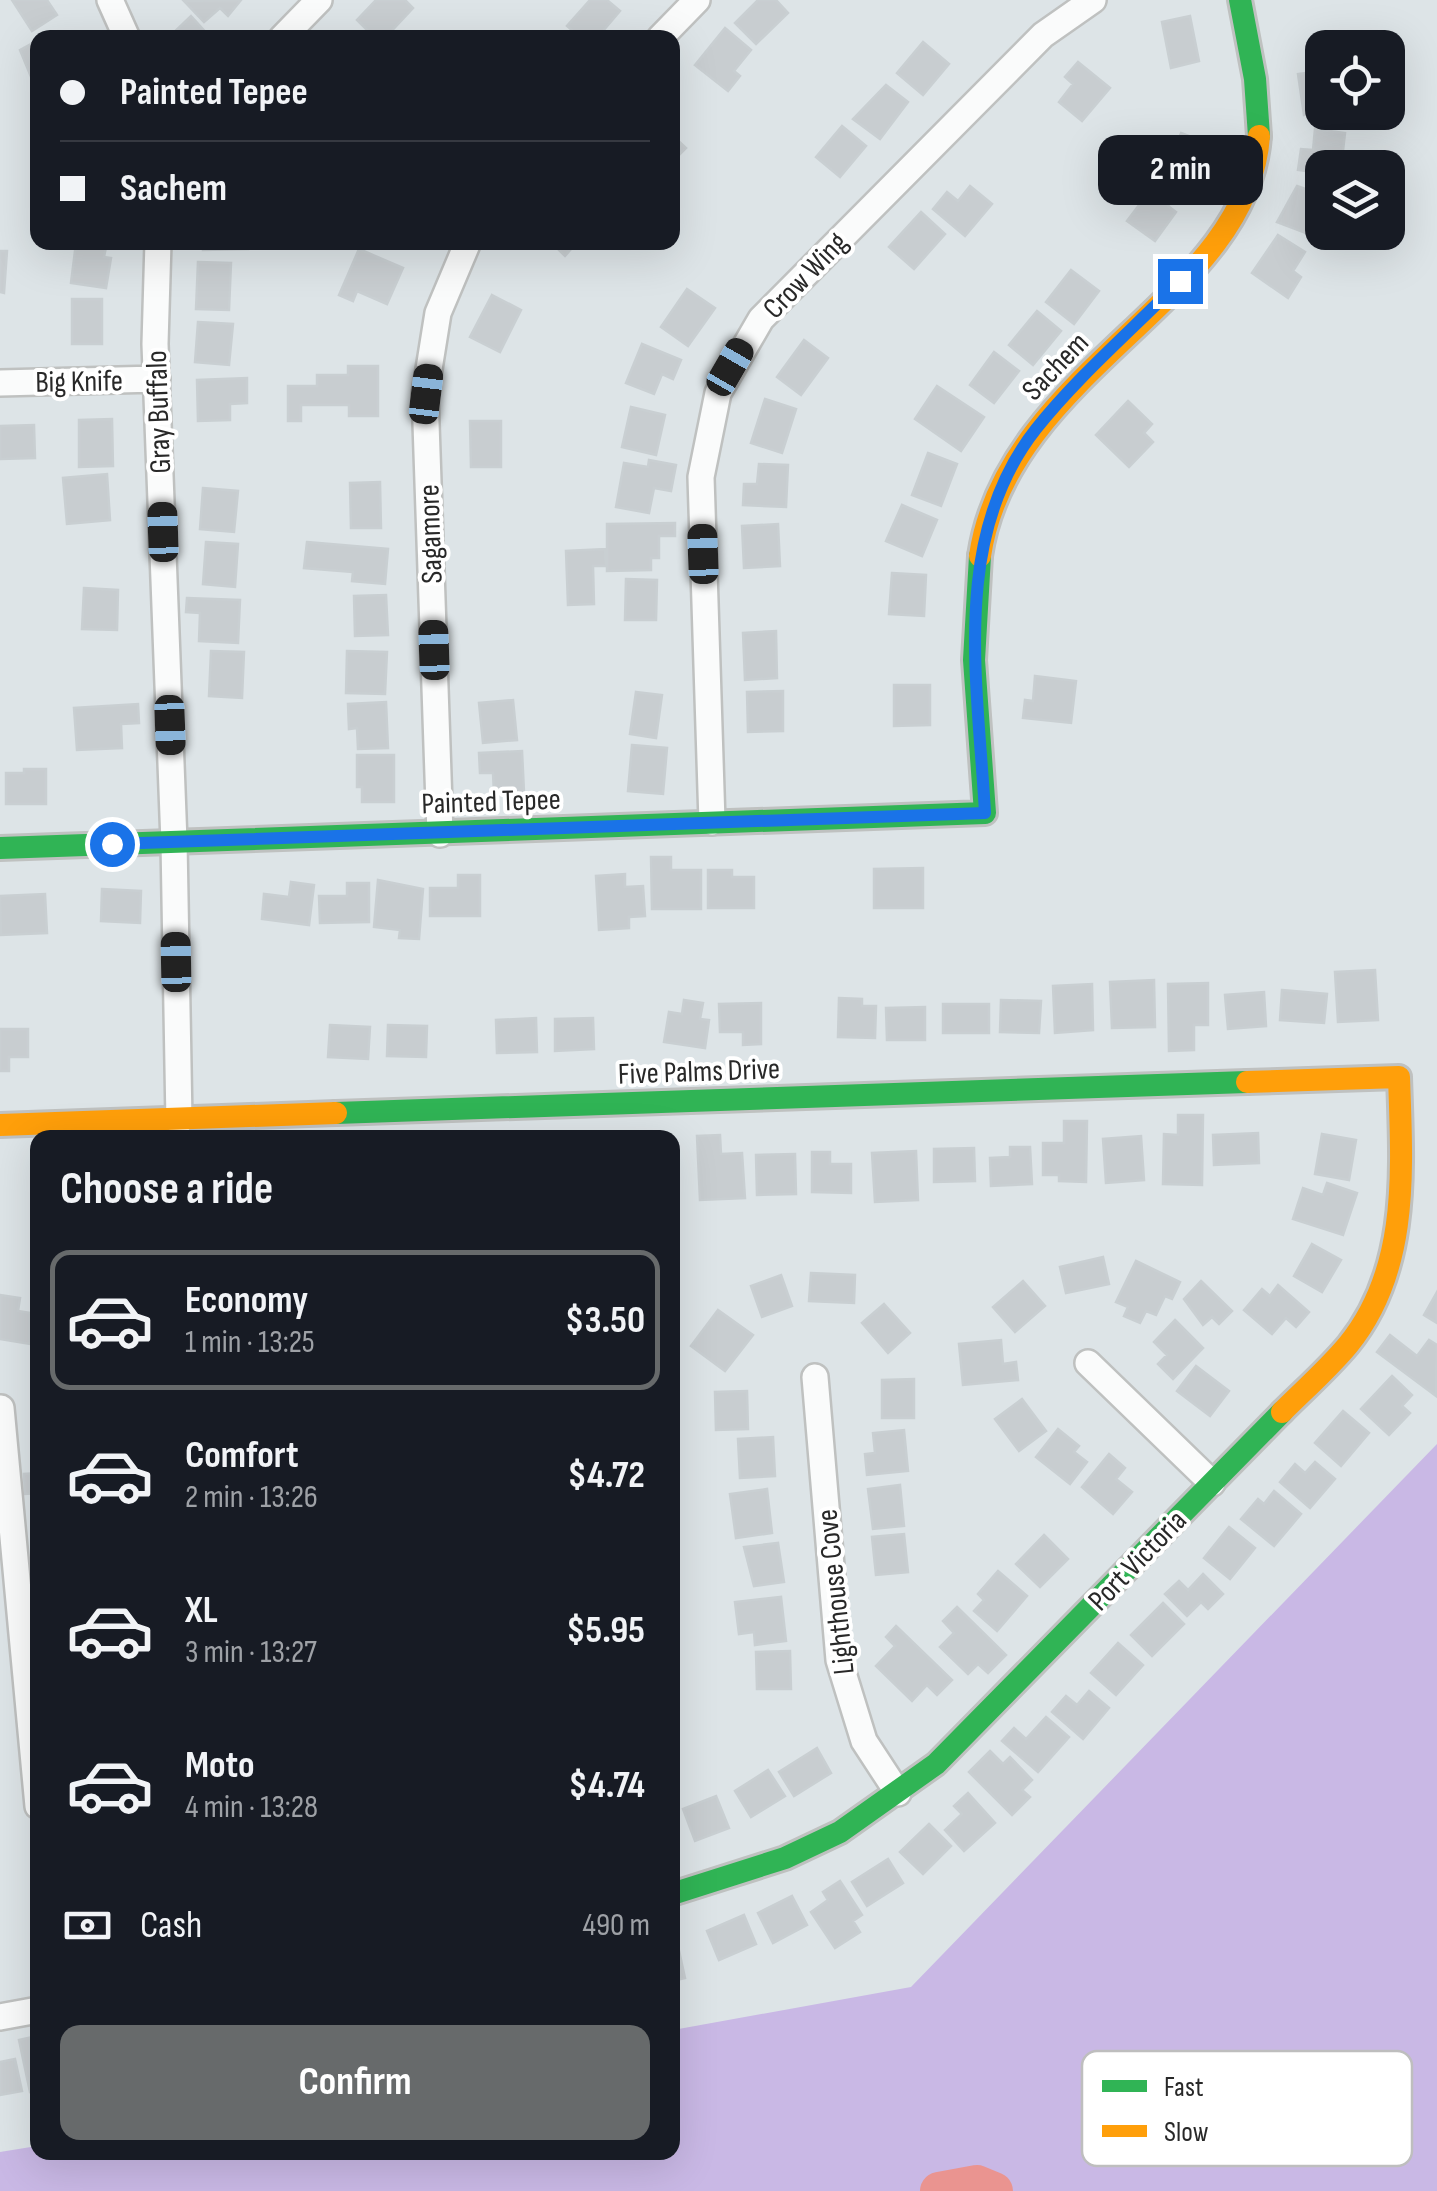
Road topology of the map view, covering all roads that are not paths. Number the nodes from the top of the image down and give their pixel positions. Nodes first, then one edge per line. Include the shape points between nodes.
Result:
1 (110, 0) edge
2 (319, 0) edge
3 (697, 0) edge
4 (1092, 0) edge
5 (1240, 0) edge
6 (123, 30) edge
7 (290, 30) edge
8 (668, 30) edge
9 (158, 250) edge
10 (465, 250) edge
11 (158, 379) junction
12 (0, 383) edge
13 (985, 813) joint
14 (712, 822) junction
15 (440, 834) junction
16 (174, 842) junction
17 (0, 848) edge
18 (1400, 1076) joint
19 (179, 1122) junction
20 (0, 1124) edge
21 (1088, 1363) dead end
22 (815, 1377) dead end
23 (1, 1408) edge
24 (1212, 1483) junction
25 (30, 1720) edge
26 (898, 1793) junction
27 (680, 1891) edge
28 (30, 2011) edge
29 (0, 2016) edge

1 - 6 street
2 - 7 street
3 - 8 street
4 - 14 street, Crow Wing via 1042,35 794,284 730,367 710,420 701,477
5 - 13 street, Sachem via 1260,116 1258,156 1244,202 1204,256 1036,429 990,512 976,570 975,610
9 - 11 street, Gray Buffalo
10 - 15 street, Sagamore via 438,313 426,394
11 - 12 street, Big Knife
11 - 16 street, Gray Buffalo
13 - 14 street, Painted Tepee
14 - 15 street, Painted Tepee
15 - 16 street, Painted Tepee
16 - 17 street, Painted Tepee
16 - 19 street, Gray Buffalo
18 - 19 street, Five Palms Drive
18 - 24 street, Port Victoria via 1402,1215 1386,1284 1348,1345
19 - 20 street, Five Palms Drive
21 - 24 street
22 - 26 street, Lighthouse Cove via 845,1688 864,1741
23 - 25 street
24 - 26 street, Port Victoria via 936,1764
26 - 27 street, Port Victoria via 785,1858
28 - 29 street

